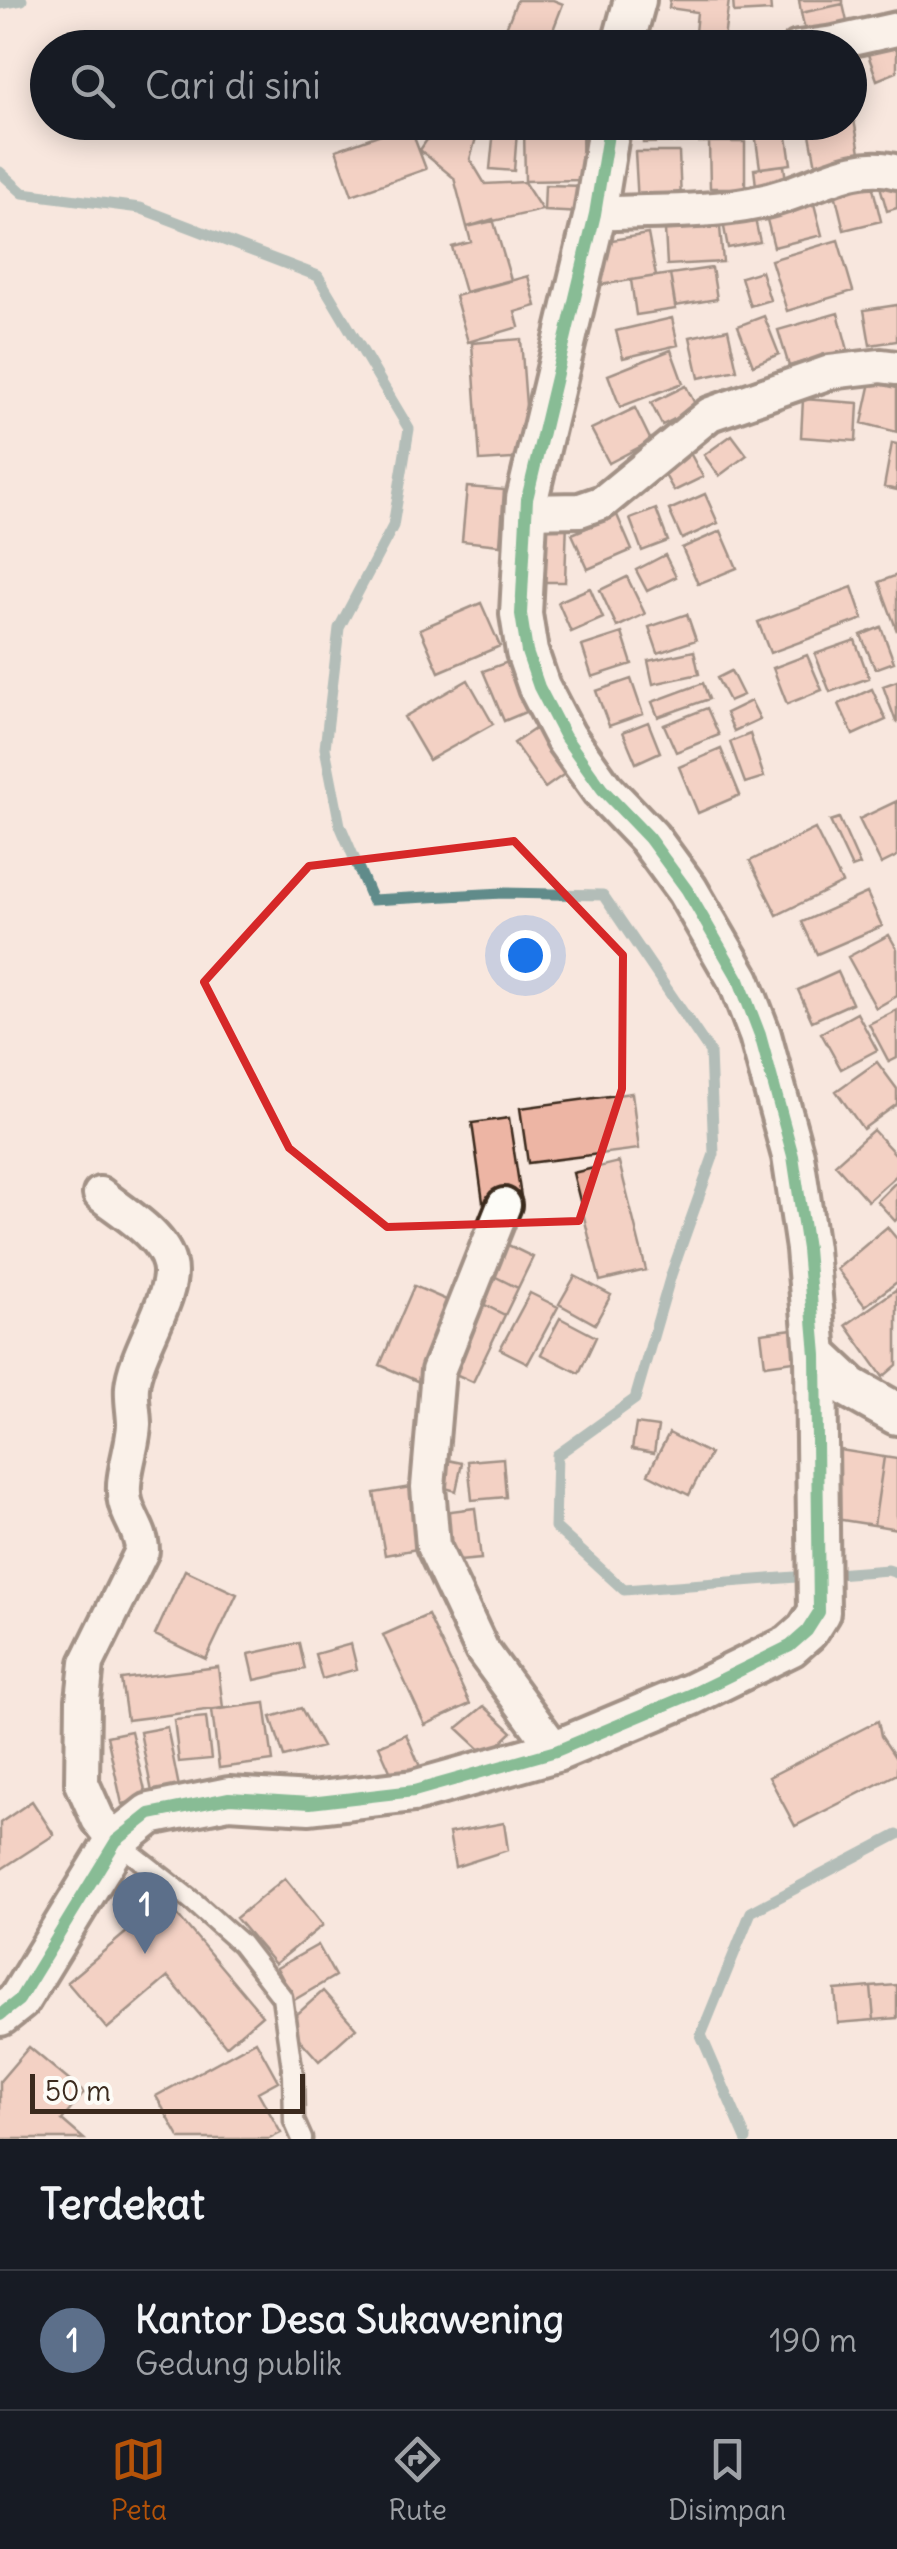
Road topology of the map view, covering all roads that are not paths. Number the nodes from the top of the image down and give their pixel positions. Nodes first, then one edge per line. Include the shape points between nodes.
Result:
1 (634, 0) edge
2 (897, 28) edge
3 (632, 30) edge
4 (867, 36) edge
5 (607, 140) edge
6 (897, 172) edge
7 (595, 214) junction
8 (897, 368) edge
9 (526, 505) junction
10 (100, 1194) dead end
11 (504, 1205) dead end
12 (816, 1355) junction
13 (897, 1414) edge
14 (556, 1751) junction
15 (116, 1841) junction
16 (0, 2015) edge
17 (302, 2139) edge

1 - 3 street
2 - 4 street
5 - 7 street
6 - 7 street via 846,174 754,205
7 - 9 street
8 - 9 street via 830,372 726,408 696,424 603,502 580,510
9 - 12 street via 521,614 538,687 602,790 687,890 739,980 760,1035 793,1156
10 - 15 street via 153,1238 171,1268 132,1387 124,1498 142,1551 87,1663 83,1700 82,1783
11 - 14 street via 438,1371 428,1487 434,1546 482,1650
12 - 13 street via 852,1388
12 - 14 street via 819,1612 790,1646
14 - 15 street via 414,1791 310,1803 229,1798 170,1808 150,1814
15 - 16 street via 19,2000
15 - 17 lane via 241,1944 282,1997 294,2120

